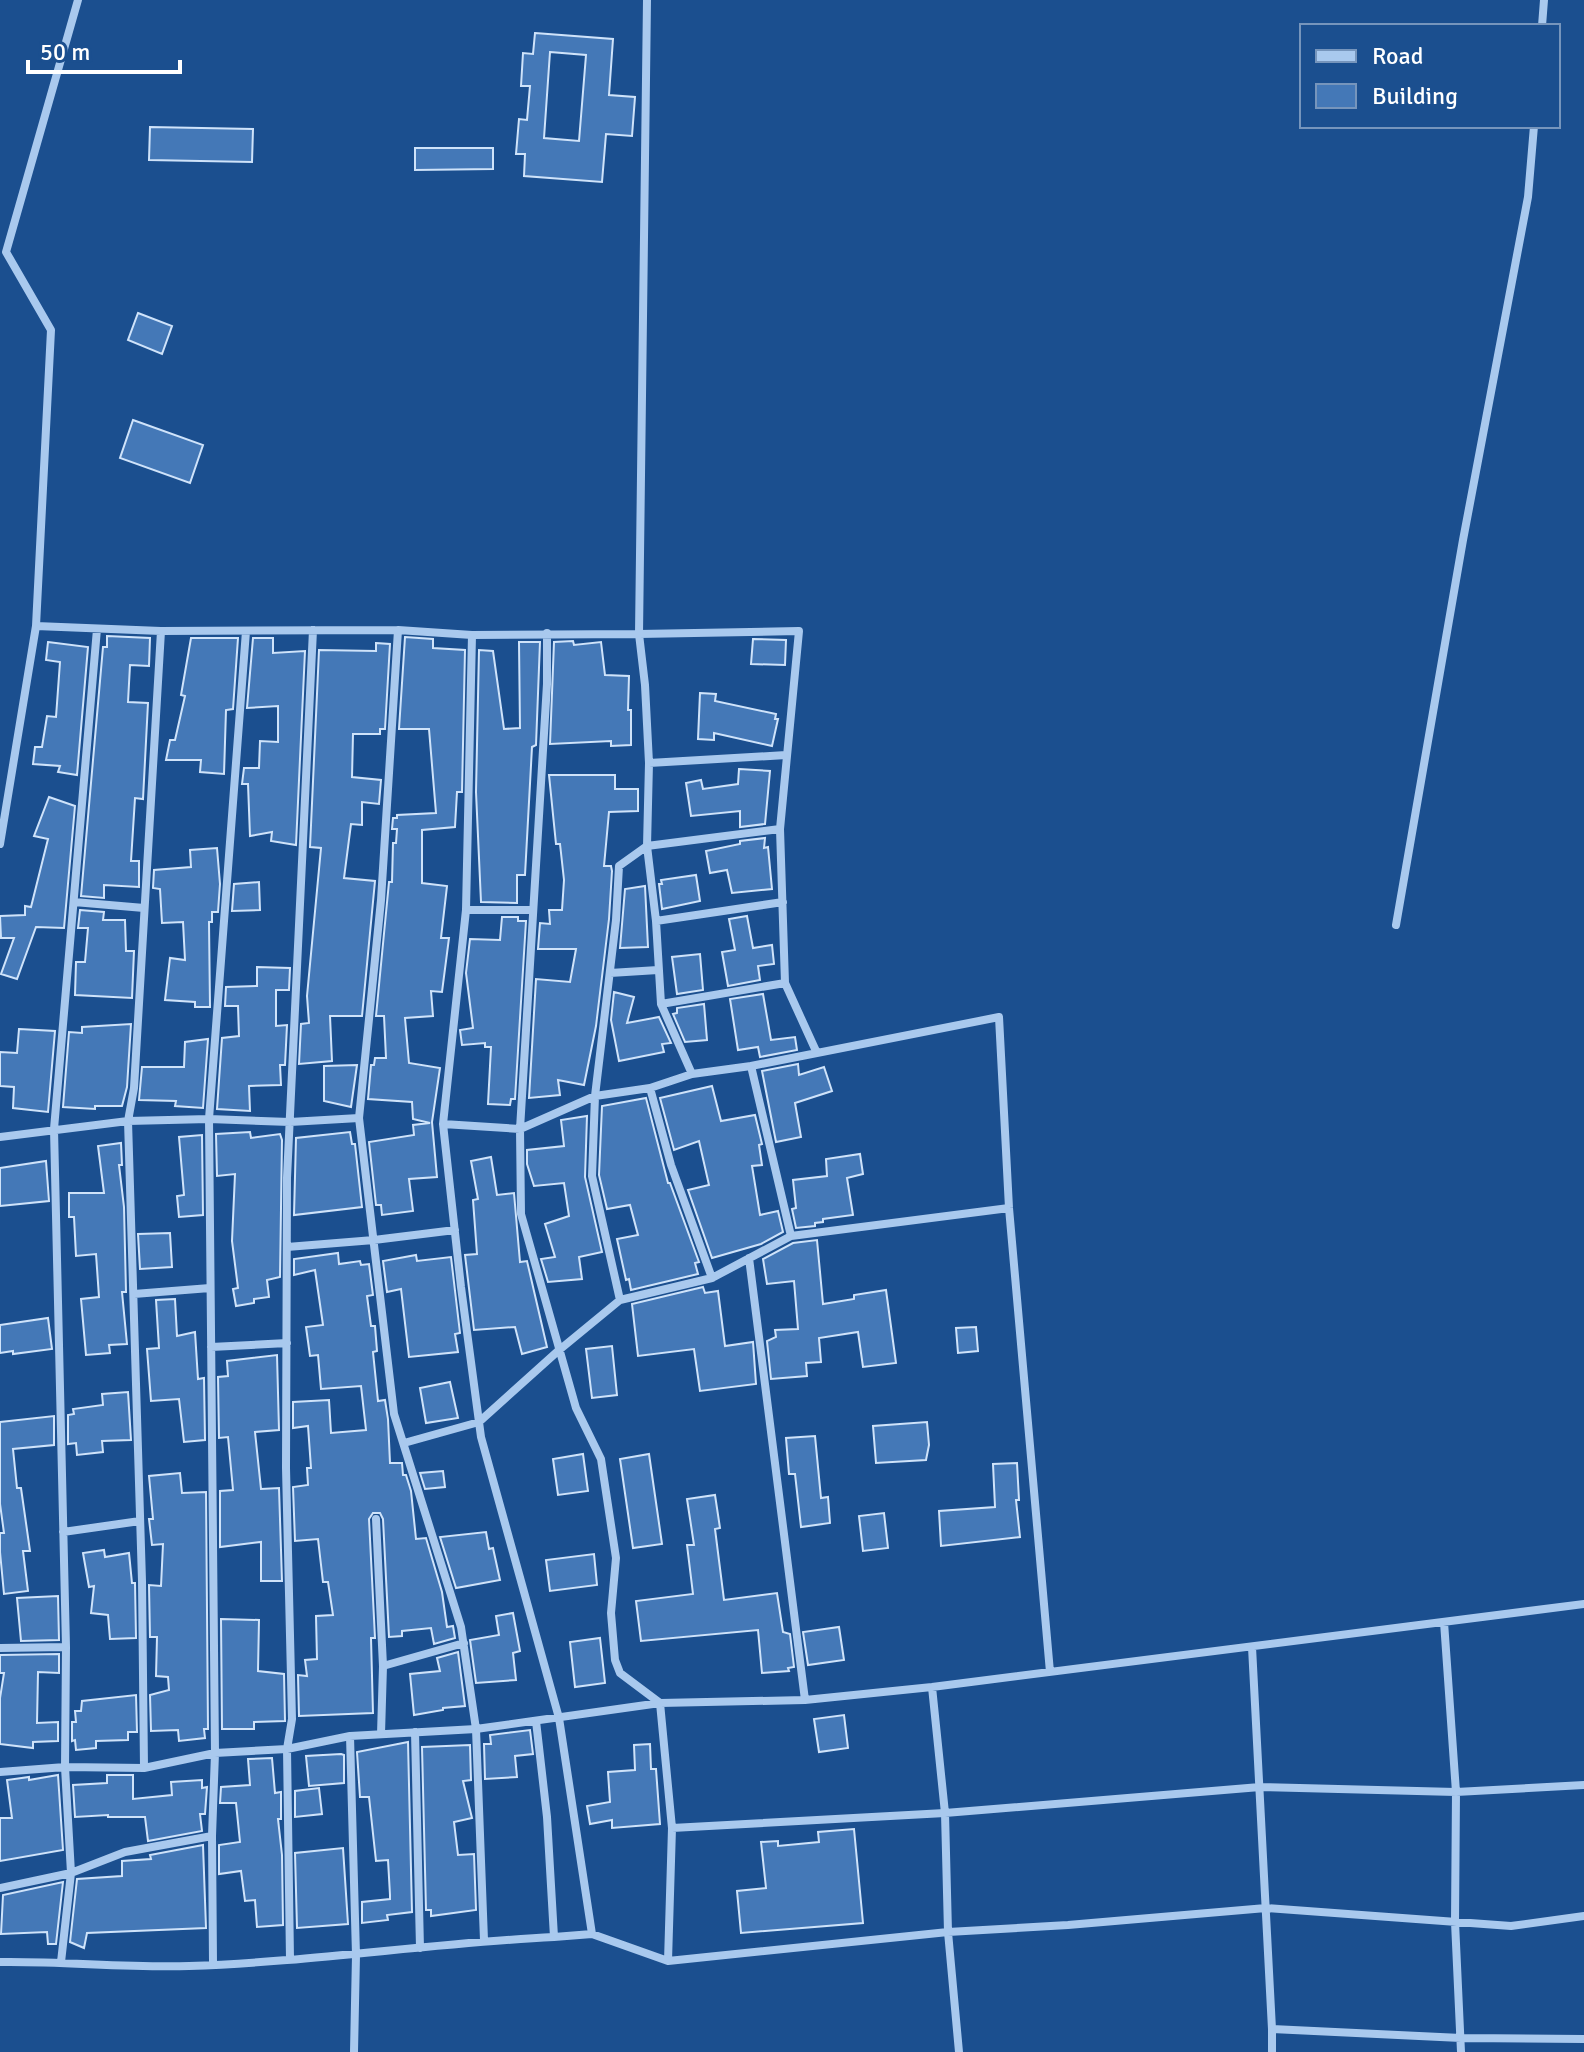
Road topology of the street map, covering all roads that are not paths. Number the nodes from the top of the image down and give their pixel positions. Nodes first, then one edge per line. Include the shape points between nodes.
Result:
1 (78, 0) edge
2 (647, 0) edge
3 (1544, 0) edge
4 (1542, 24) edge
5 (1534, 128) edge
6 (36, 626) junction
7 (97, 629) junction
8 (313, 630) junction
9 (398, 630) junction
10 (161, 631) junction
11 (246, 631) junction
12 (547, 633) junction
13 (639, 634) junction
14 (472, 635) junction
15 (786, 755) junction
16 (649, 763) junction
17 (780, 829) junction
18 (0, 844) edge
19 (647, 846) junction
20 (74, 902) junction
21 (783, 902) junction
22 (144, 908) junction
23 (466, 910) junction
24 (533, 910) junction
25 (656, 921) junction
26 (1396, 925) dead end
27 (658, 970) junction
28 (610, 973) junction
29 (785, 983) junction
30 (661, 1004) junction
31 (816, 1051) junction
32 (751, 1066) junction
33 (692, 1074) junction
34 (650, 1088) junction
35 (595, 1096) junction
36 (359, 1118) junction
37 (209, 1119) junction
38 (128, 1121) junction
39 (290, 1122) junction
40 (443, 1124) junction
41 (54, 1129) junction
42 (520, 1129) junction
43 (0, 1137) edge
44 (1009, 1208) junction
45 (455, 1230) junction
46 (791, 1236) junction
47 (374, 1240) junction
48 (287, 1247) junction
49 (749, 1258) junction
50 (712, 1278) junction
51 (210, 1288) junction
52 (134, 1294) junction
53 (620, 1300) junction
54 (287, 1343) junction
55 (211, 1347) junction
56 (558, 1351) junction
57 (479, 1422) junction
58 (404, 1443) junction
59 (376, 1519) dead end
60 (140, 1521) junction
61 (63, 1532) junction
62 (1584, 1604) edge
63 (1444, 1622) junction
64 (464, 1643) junction
65 (66, 1647) junction
66 (1252, 1647) junction
67 (0, 1648) edge
68 (383, 1666) junction
69 (1050, 1672) junction
70 (932, 1687) junction
71 (805, 1700) junction
72 (660, 1703) junction
73 (559, 1718) junction
74 (536, 1721) junction
75 (476, 1729) junction
76 (415, 1732) junction
77 (381, 1734) junction
78 (350, 1736) junction
79 (287, 1749) junction
80 (215, 1753) junction
81 (65, 1767) junction
82 (144, 1768) junction
83 (0, 1772) edge
84 (1584, 1785) edge
85 (1260, 1787) junction
86 (1456, 1792) junction
87 (945, 1813) junction
88 (672, 1828) junction
89 (212, 1836) junction
90 (71, 1873) junction
91 (0, 1888) edge
92 (1266, 1908) junction
93 (1584, 1916) edge
94 (1455, 1922) junction
95 (948, 1932) junction
96 (592, 1934) junction
97 (554, 1937) junction
98 (484, 1940) junction
99 (420, 1948) junction
100 (356, 1955) junction
101 (290, 1959) junction
102 (668, 1961) junction
103 (0, 1962) edge
104 (61, 1962) junction
105 (213, 1963) junction
106 (1272, 2029) junction
107 (1461, 2038) junction
108 (1584, 2039) edge
109 (354, 2052) edge
110 (959, 2052) edge
111 (1272, 2052) edge
112 (1461, 2052) edge

1 - 6 street via 6,252 51,330
2 - 13 street
3 - 4 street
5 - 26 street via 1528,197
6 - 7 street
6 - 18 street
7 - 10 street
7 - 20 street
8 - 9 street
8 - 11 street
8 - 39 street
9 - 14 street
9 - 36 street via 381,900
10 - 11 street
10 - 22 street
11 - 37 street
12 - 13 street
12 - 14 street
12 - 24 street
13 - 15 street via 799,631
13 - 16 street
14 - 23 street
15 - 16 street
15 - 17 street
16 - 19 street
17 - 19 street
17 - 21 street
19 - 25 street
19 - 28 street via 619,866
20 - 22 street
20 - 41 street
21 - 25 street
21 - 29 street
22 - 38 street
23 - 24 street
23 - 40 street
24 - 42 street
25 - 27 street
27 - 28 street
27 - 30 street
28 - 35 street
29 - 30 street
29 - 31 street
30 - 33 street
31 - 32 street
31 - 44 street via 999,1017
32 - 33 street
32 - 46 street
33 - 34 street
34 - 35 street
34 - 50 street
35 - 42 street
35 - 53 street via 592,1176
36 - 39 street
36 - 47 street
37 - 38 street
37 - 39 street
37 - 51 street
38 - 41 street
38 - 52 street
39 - 48 street
40 - 42 street
40 - 45 street
41 - 43 street
41 - 61 street
42 - 56 street via 521,1214
44 - 46 street
44 - 69 street
45 - 47 street
45 - 57 street
46 - 49 street
47 - 48 street
47 - 58 street via 394,1414
48 - 54 street
49 - 50 street
49 - 71 street
50 - 53 street
51 - 52 street
51 - 55 street
52 - 60 street
53 - 56 street
54 - 55 street
54 - 79 street via 292,1719
55 - 80 street
56 - 57 street
56 - 72 street via 580,1418 601,1459 616,1558 611,1613 615,1660 620,1673
57 - 58 street
57 - 73 street
58 - 64 street
59 - 68 street
60 - 61 street
60 - 82 street
61 - 65 street
62 - 63 street
63 - 66 street
63 - 86 street
64 - 68 street
64 - 75 street
65 - 67 street
65 - 81 street
66 - 69 street
66 - 85 street
68 - 77 street
69 - 70 street
70 - 71 street
70 - 87 street
71 - 72 street
72 - 73 street
72 - 88 street
73 - 74 street
73 - 96 street
74 - 75 street
74 - 97 street
75 - 76 street
75 - 98 street
76 - 77 street
76 - 99 street
77 - 78 street
78 - 79 street
78 - 100 street
79 - 80 street
79 - 101 street
80 - 82 street
80 - 89 street
81 - 82 street
81 - 83 street
81 - 90 street
84 - 86 street
85 - 86 street
85 - 87 street
85 - 92 street
86 - 94 street
87 - 88 street
87 - 95 street
88 - 102 street
89 - 90 street via 125,1852
89 - 105 street
90 - 91 street
90 - 104 street
92 - 94 street
92 - 95 street
92 - 106 street
93 - 94 street via 1511,1926
94 - 107 street
95 - 102 street
95 - 110 street
96 - 97 street
96 - 102 street
97 - 98 street
98 - 99 street
99 - 100 street
100 - 101 street
100 - 109 street
101 - 105 street
103 - 104 street
104 - 105 street
106 - 107 street
106 - 111 street
107 - 108 street
107 - 112 street

